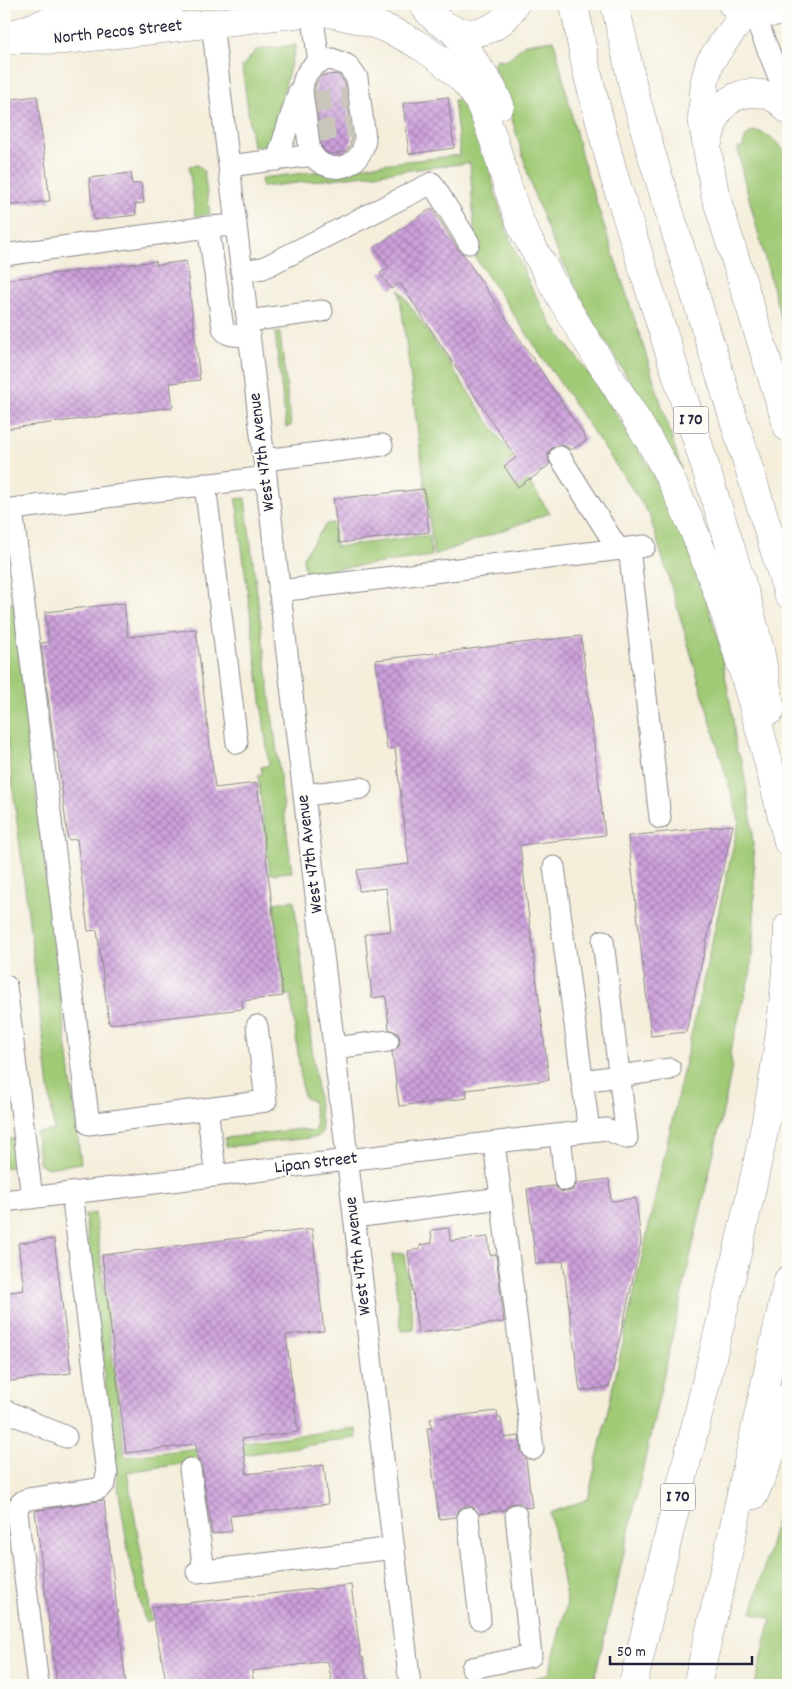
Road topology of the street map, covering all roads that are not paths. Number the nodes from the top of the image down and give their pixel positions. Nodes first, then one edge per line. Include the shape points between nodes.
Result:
1 (171, 4) edge
2 (236, 4) edge
3 (350, 4) edge
4 (407, 4) edge
5 (574, 4) edge
6 (616, 4) edge
7 (514, 9) edge
8 (744, 9) edge
9 (788, 10) edge
10 (316, 11) junction
11 (436, 17) edge
12 (212, 23) junction
13 (4, 38) edge
14 (319, 62) junction
15 (302, 82) junction
16 (788, 100) edge
17 (788, 110) edge
18 (707, 147) junction
19 (313, 155) junction
20 (276, 160) junction
21 (229, 166) junction
22 (236, 224) junction
23 (208, 228) junction
24 (469, 243) dead end
25 (4, 256) edge
26 (241, 271) junction
27 (550, 277) junction
28 (322, 311) dead end
29 (248, 328) junction
30 (788, 428) edge
31 (382, 445) dead end
32 (560, 457) dead end
33 (265, 468) junction
34 (205, 484) junction
35 (630, 548) junction
36 (279, 591) junction
37 (788, 594) edge
38 (237, 743) dead end
39 (361, 788) dead end
40 (304, 795) junction
41 (660, 818) dead end
42 (788, 842) edge
43 (554, 867) dead end
44 (788, 927) edge
45 (603, 941) dead end
46 (4, 987) edge
47 (257, 1026) dead end
48 (388, 1041) dead end
49 (334, 1048) junction
50 (670, 1069) dead end
51 (620, 1076) junction
52 (582, 1081) junction
53 (207, 1109) junction
54 (589, 1131) junction
55 (560, 1135) junction
56 (494, 1143) junction
57 (347, 1160) junction
58 (216, 1176) junction
59 (566, 1180) dead end
60 (72, 1193) junction
61 (32, 1198) junction
62 (501, 1198) junction
63 (4, 1202) edge
64 (354, 1217) junction
65 (788, 1280) edge
66 (788, 1397) edge
67 (4, 1410) edge
68 (66, 1437) dead end
69 (532, 1449) dead end
70 (190, 1469) dead end
71 (516, 1515) dead end
72 (468, 1518) dead end
73 (394, 1548) junction
74 (727, 1558) junction
75 (480, 1619) dead end
76 (472, 1668) dead end
77 (38, 1685) edge
78 (410, 1685) edge
79 (633, 1685) edge
80 (697, 1685) edge

1 - 13 main road, North Pecos Street via 62,17
2 - 12 main road
3 - 10 main road, North Pecos Street
4 - 11 main road
5 - 42 main road, I 70 via 586,68 614,176 748,603 776,736
6 - 37 main road, I 70 via 634,91 652,156
7 - 11 main road via 491,27 476,32
8 - 9 main road via 770,14
8 - 16 street
8 - 18 main road via 707,71 702,118
10 - 12 main road, North Pecos Street
10 - 14 street
10 - 27 main road via 375,25 406,38 442,60 471,89 483,108 524,231
11 - 27 main road via 491,86 499,104
12 - 13 main road, North Pecos Street via 65,40
12 - 21 street, West 47th Avenue
14 - 15 street via 306,72
14 - 19 street via 332,59 347,65 357,78 354,97 357,126 364,146 360,155 344,167 324,165
15 - 19 street via 307,103 310,152
15 - 20 street
17 - 18 main road via 776,99 762,94 735,97 719,111
18 - 30 main road via 716,194
19 - 20 street
20 - 21 street
21 - 22 street, West 47th Avenue
22 - 23 street
22 - 26 street, West 47th Avenue
23 - 25 street
23 - 29 street via 224,331 228,335
24 - 26 street via 432,183 263,268
26 - 29 street, West 47th Avenue
27 - 42 main road via 641,426 683,505 740,662 761,731
28 - 29 street
29 - 33 street, West 47th Avenue
31 - 33 street
32 - 35 street
33 - 34 street
33 - 36 street, West 47th Avenue
34 - 38 street
34 - 53 street via 12,509 89,1124
35 - 36 street
35 - 41 street
36 - 40 street, West 47th Avenue
39 - 40 street
40 - 49 street, West 47th Avenue
43 - 52 street
44 - 79 main road, I 70 via 779,1044 755,1178
45 - 51 street
46 - 61 street
47 - 53 street via 266,1102
48 - 49 street
49 - 57 street, West 47th Avenue
50 - 51 street
51 - 52 street
51 - 54 street, Lipan Street via 627,1138 606,1129
52 - 54 street
53 - 58 street
54 - 55 street, Lipan Street
55 - 56 street, Lipan Street
55 - 59 street
56 - 57 street, Lipan Street
56 - 62 street
57 - 58 street, Lipan Street
57 - 64 street, West 47th Avenue
58 - 60 street, Lipan Street
60 - 61 street, Lipan Street
60 - 77 street via 107,1474 105,1484 98,1489 28,1499 20,1503 16,1512
61 - 63 street, Lipan Street
62 - 64 street
62 - 69 street
64 - 73 street, West 47th Avenue
65 - 74 main road
66 - 74 main road via 775,1444
67 - 68 street
70 - 73 street via 200,1572
71 - 76 street via 531,1656
72 - 75 street
73 - 78 street, West 47th Avenue
74 - 80 main road

